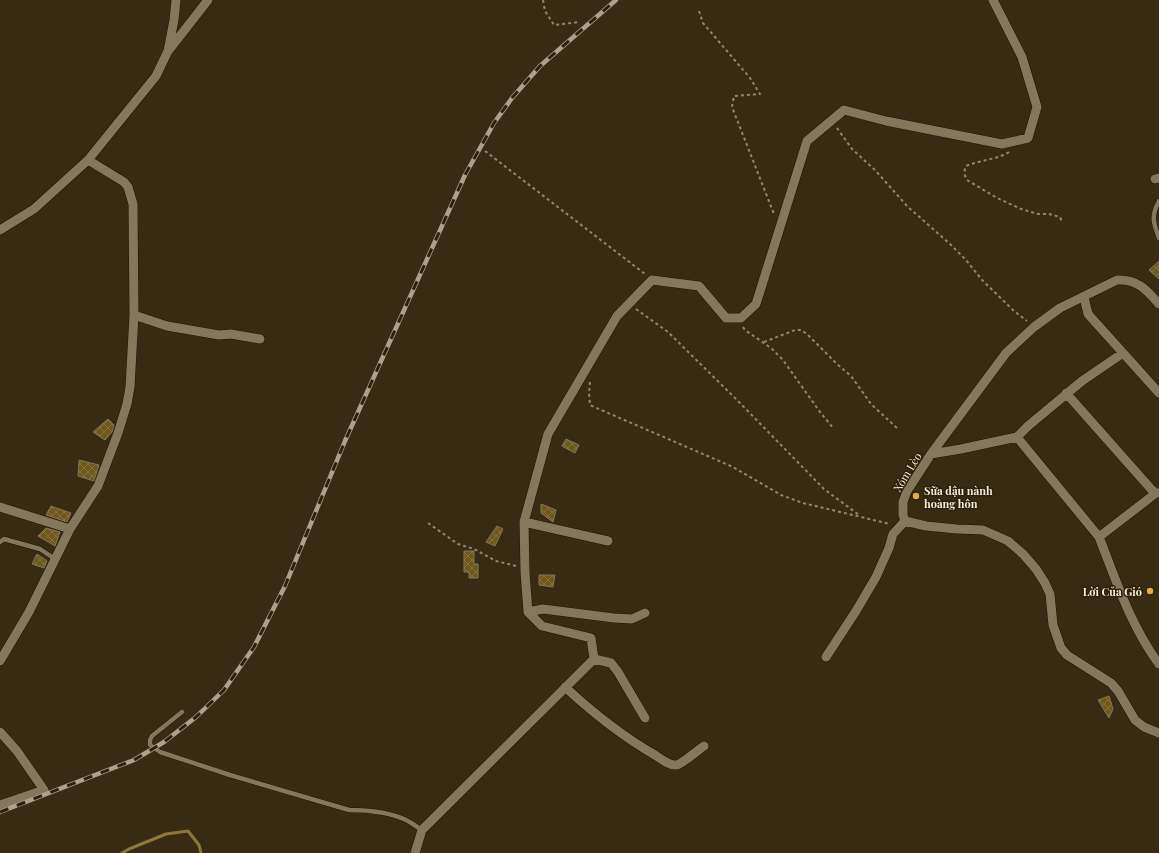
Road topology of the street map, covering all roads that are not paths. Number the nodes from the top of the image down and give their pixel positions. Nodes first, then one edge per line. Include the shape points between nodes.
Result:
1 (176, 0) edge
2 (208, 0) edge
3 (993, 0) edge
4 (168, 51) junction
5 (88, 160) junction
6 (1159, 201) edge
7 (0, 230) edge
8 (1159, 238) edge
9 (1084, 297) junction
10 (1159, 304) edge
11 (134, 315) junction
12 (260, 339) dead end
13 (1124, 353) junction
14 (1066, 393) junction
15 (1159, 393) edge
16 (1017, 437) junction
17 (931, 454) junction
18 (1158, 493) edge
19 (0, 507) edge
20 (524, 522) junction
21 (903, 524) junction
22 (70, 529) junction
23 (1100, 537) junction
24 (608, 541) dead end
25 (0, 542) edge
26 (55, 559) junction
27 (528, 612) junction
28 (645, 613) dead end
29 (826, 657) dead end
30 (594, 659) junction
31 (0, 661) edge
32 (1159, 664) edge
33 (565, 687) junction
34 (182, 712) dead end
35 (645, 718) dead end
36 (0, 732) edge
37 (1159, 733) edge
38 (704, 746) dead end
39 (0, 805) edge
40 (422, 830) junction
41 (415, 853) edge

1 - 4 street
2 - 4 street
3 - 20 street via 1022,57 1037,107 1028,138 1002,144 844,110 807,142 756,304 741,318 726,318 699,286 652,280 617,316 548,434
4 - 5 street via 156,76
5 - 7 street via 34,209
5 - 11 street via 124,182 131,193 134,216
6 - 8 lane via 1154,211 1153,224
9 - 10 street, Xóm Lèo via 1117,280 1126,279 1147,290
9 - 13 street via 1088,314
9 - 17 street, Xóm Lèo via 1060,308 1034,327 1006,353
11 - 12 street via 167,326
11 - 22 street via 127,404 98,486
13 - 14 street
13 - 15 street
14 - 16 street
14 - 18 street via 1151,489
16 - 17 street
16 - 23 street
17 - 21 street, Xóm Lèo via 907,491 903,502
18 - 23 street
19 - 22 street
20 - 24 street
20 - 27 street
21 - 29 street via 893,534 876,576
21 - 37 street via 956,530 983,530 1008,541 1036,570 1050,594 1053,625 1061,648 1067,655 1111,683 1135,720
22 - 26 street
23 - 32 street via 1127,609
25 - 26 lane via 4,539 40,549
26 - 31 street
27 - 28 street via 543,609 632,619
27 - 30 street via 542,626 591,638
30 - 33 street
30 - 35 street via 610,663 618,672
33 - 38 street via 602,721 663,760 675,765 682,764
33 - 40 street
34 - 40 lane via 152,736 150,745 160,752 230,775 349,810 398,817
36 - 39 street via 44,790
40 - 41 street

